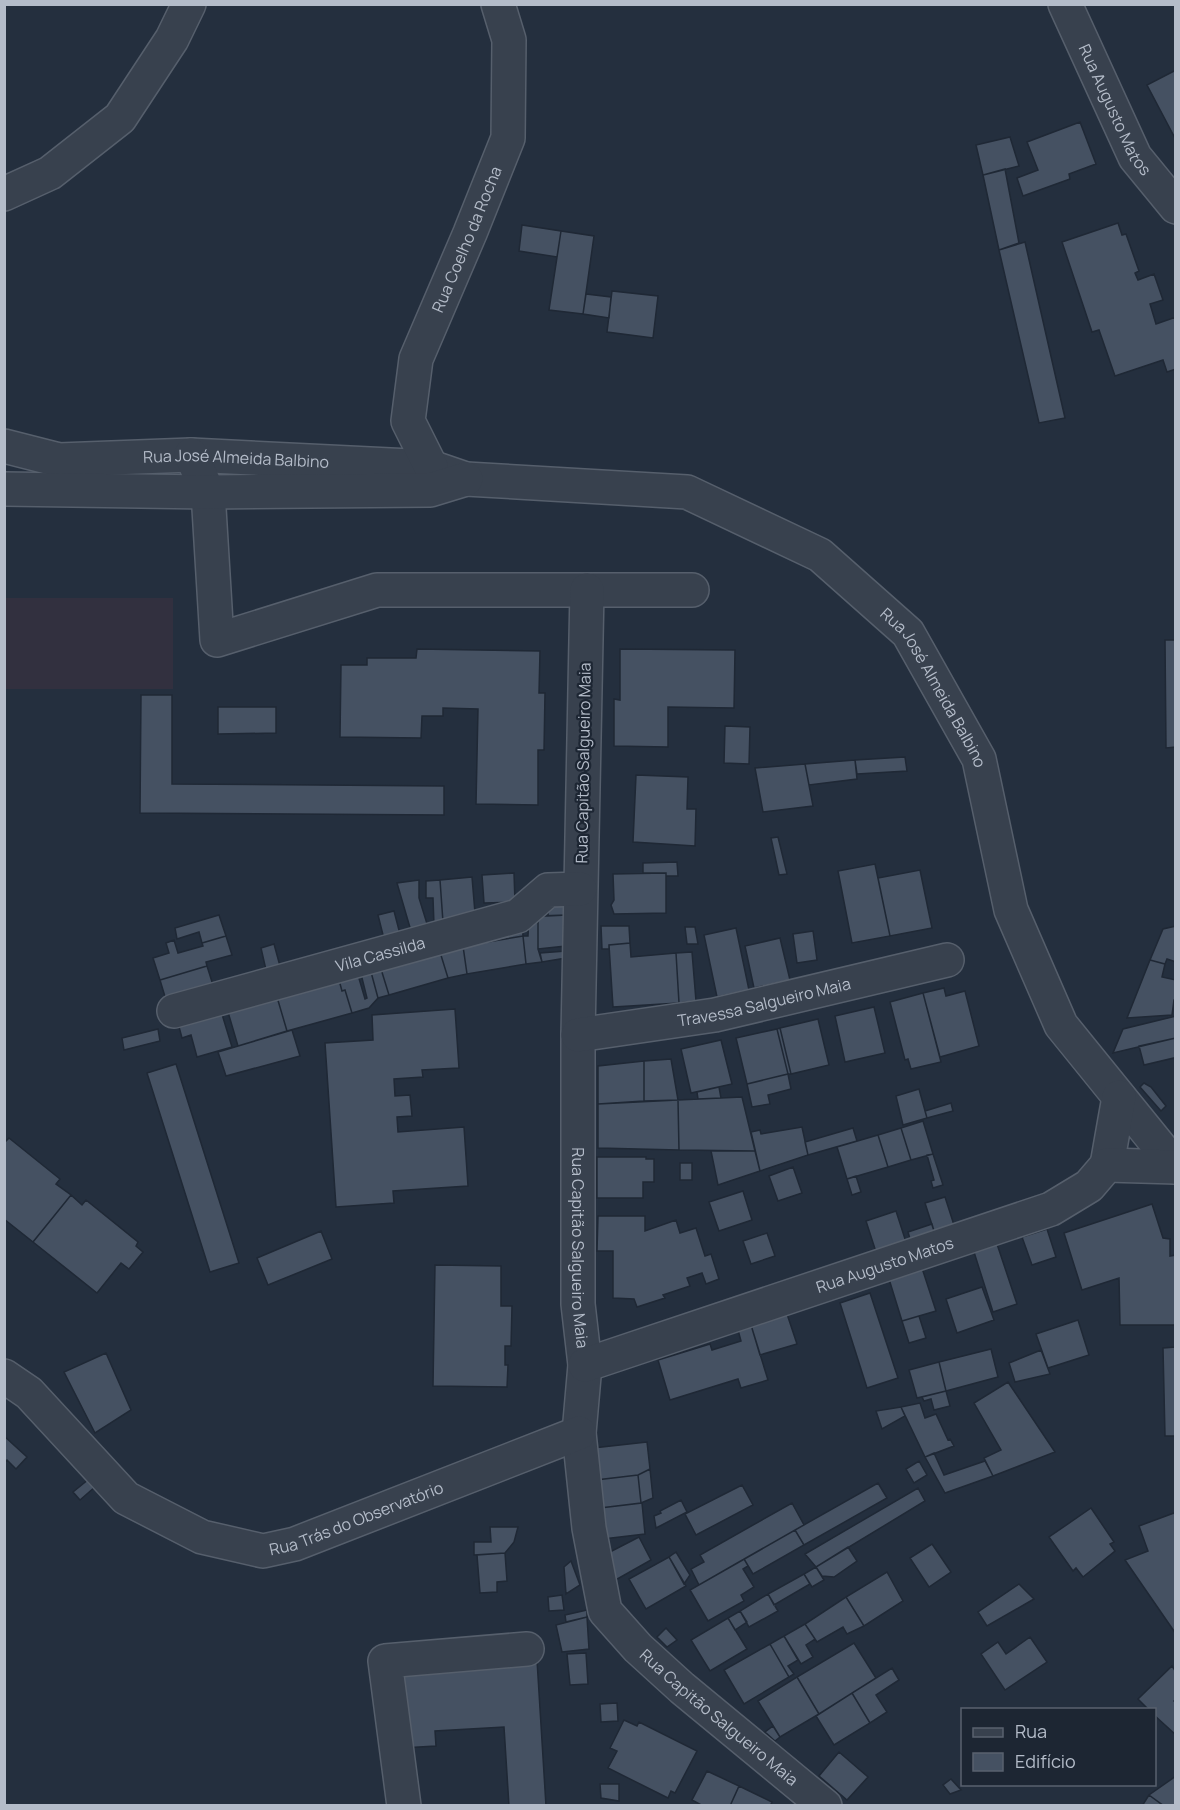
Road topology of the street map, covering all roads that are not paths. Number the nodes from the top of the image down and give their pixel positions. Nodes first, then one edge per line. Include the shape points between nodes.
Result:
1 (189, 4) edge
2 (498, 4) edge
3 (1065, 4) edge
4 (4, 194) edge
5 (1176, 207) edge
6 (4, 446) edge
7 (191, 456) junction
8 (431, 467) junction
9 (466, 479) junction
10 (4, 489) edge
11 (208, 492) junction
12 (586, 590) junction
13 (692, 590) dead end
14 (580, 889) junction
15 (947, 960) dead end
16 (174, 1011) dead end
17 (578, 1035) junction
18 (1119, 1097) junction
19 (1107, 1165) junction
20 (1176, 1167) edge
21 (585, 1365) junction
22 (4, 1376) edge
23 (579, 1433) junction
24 (527, 1649) dead end
25 (404, 1806) edge
26 (825, 1806) edge

1 - 4 street via 172,39 120,118 50,173
2 - 8 street, Rua Coelho da Rocha via 509,40 508,138 416,358 408,421
3 - 5 street, Rua Augusto Matos via 1135,157
6 - 7 street, Rua José Almeida Balbino via 59,460
7 - 8 street, Rua José Almeida Balbino
7 - 11 street
8 - 9 street, Rua José Almeida Balbino
9 - 11 street, Rua José Almeida Balbino via 430,490
9 - 18 street, Rua José Almeida Balbino via 687,492 820,555 908,633 979,759 1011,910 1061,1025
10 - 11 street, Rua José Almeida Balbino
11 - 12 street via 217,640 377,590
12 - 13 street
12 - 14 street, Rua Capitão Salgueiro Maia
14 - 16 street, Vila Cassilda via 548,890 518,916
14 - 17 street, Rua Capitão Salgueiro Maia
15 - 17 street, Travessa Salgueiro Maia via 715,1015
17 - 21 street, Rua Capitão Salgueiro Maia via 578,1304
18 - 19 street
18 - 20 street, Rua José Almeida Balbino
19 - 20 street
19 - 21 street, Rua Augusto Matos via 1089,1186 1051,1209
21 - 23 street, Rua Capitão Salgueiro Maia
22 - 23 street, Rua Trás do Observatório via 29,1393 126,1498 202,1537 263,1551 295,1544
23 - 26 street, Rua Capitão Salgueiro Maia via 589,1528 605,1611 682,1688
24 - 25 street via 386,1660

